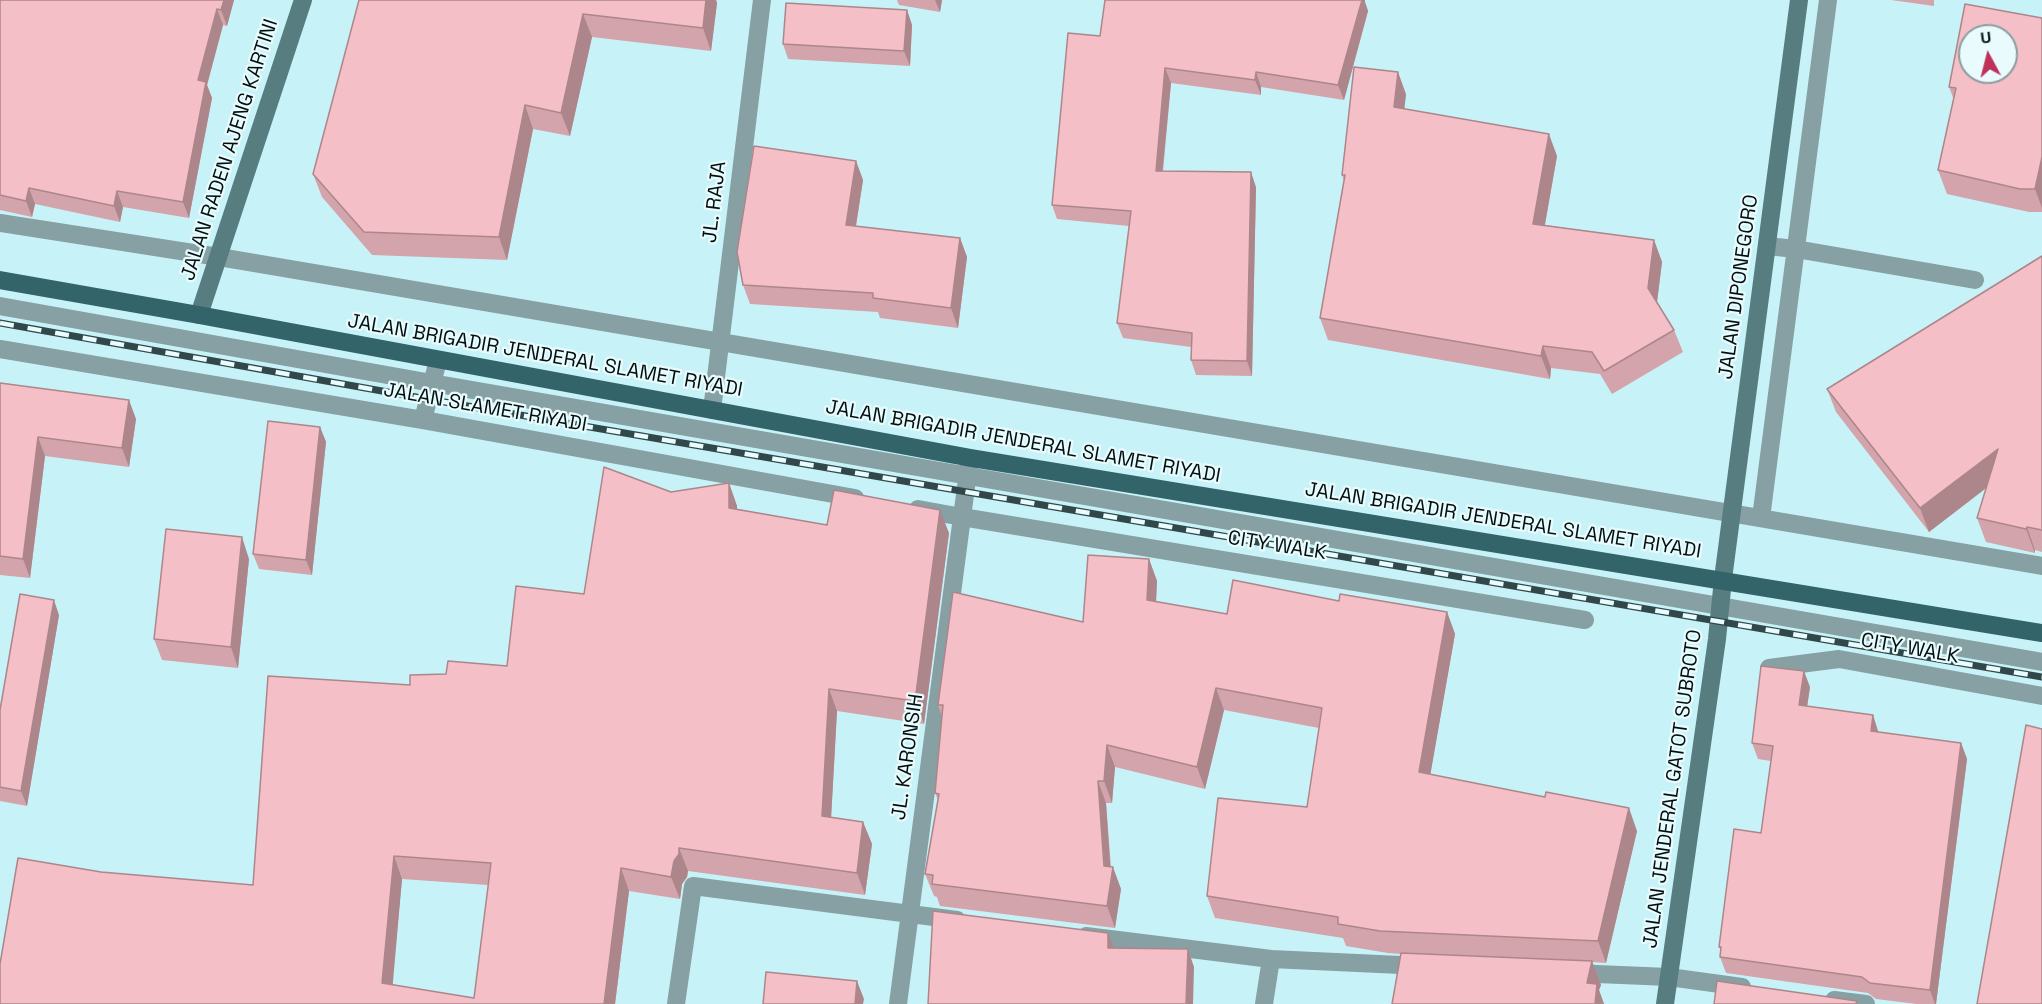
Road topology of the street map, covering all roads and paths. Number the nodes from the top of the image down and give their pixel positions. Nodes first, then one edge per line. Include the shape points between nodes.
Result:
1 (303, 0) edge
2 (762, 0) edge
3 (1799, 0) edge
4 (1828, 0) edge
5 (0, 223) edge
6 (1767, 246) junction
7 (1796, 249) junction
8 (219, 257) junction
9 (0, 280) edge
10 (1975, 280) dead end
11 (0, 306) edge
12 (199, 315) junction
13 (720, 342) junction
14 (0, 349) edge
15 (438, 360) junction
16 (432, 383) junction
17 (712, 410) junction
18 (423, 420) junction
19 (969, 466) junction
20 (868, 500) edge
21 (903, 506) edge
22 (1732, 513) junction
23 (962, 517) junction
24 (1761, 518) junction
25 (2042, 566) edge
26 (1723, 579) junction
27 (1721, 606) junction
28 (1585, 620) dead end
29 (2042, 633) edge
30 (2042, 662) edge
31 (1769, 668) edge
32 (2042, 696) edge
33 (910, 914) junction
34 (969, 921) edge
35 (1063, 933) edge
36 (1271, 959) junction
37 (1435, 966) edge
38 (1552, 972) edge
39 (1669, 977) junction
40 (1762, 990) edge
41 (1820, 998) edge
42 (676, 1004) edge
43 (898, 1004) edge
44 (1264, 1004) edge
45 (1665, 1004) edge
46 (1866, 1004) edge

1 - 8 main road, JALAN RADEN AJENG KARTINI
2 - 13 street, JL. RAJA
3 - 6 main road, JALAN DIPONEGORO
4 - 7 street
5 - 8 street
6 - 7 street
6 - 22 main road, JALAN DIPONEGORO
7 - 10 street
7 - 24 street
8 - 12 main road, JALAN RADEN AJENG KARTINI
8 - 13 street
9 - 12 main road, JALAN BRIGADIR JENDERAL SLAMET RIYADI
11 - 16 street
12 - 15 main road, JALAN BRIGADIR JENDERAL SLAMET RIYADI
13 - 17 street, JL. RAJA
13 - 22 street
14 - 18 street, JALAN SLAMET RIYADI
15 - 16 street
15 - 17 main road, JALAN BRIGADIR JENDERAL SLAMET RIYADI
16 - 18 street
16 - 19 street
17 - 19 main road, JALAN BRIGADIR JENDERAL SLAMET RIYADI
18 - 20 street, JALAN SLAMET RIYADI
19 - 23 street, JL. KARONSIH
19 - 26 main road, JALAN BRIGADIR JENDERAL SLAMET RIYADI
19 - 27 street
21 - 23 street
22 - 24 street
22 - 26 main road, JALAN DIPONEGORO
23 - 28 street, CITY WALK
23 - 33 street, JL. KARONSIH
24 - 25 street
26 - 27 main road, JALAN JENDERAL GATOT SUBROTO
26 - 29 main road, JALAN BRIGADIR JENDERAL SLAMET RIYADI
27 - 30 street
27 - 39 main road, JALAN JENDERAL GATOT SUBROTO
31 - 32 street, CITY WALK via 1839,659
33 - 34 street
33 - 42 street via 693,886
33 - 43 street, JL. KARONSIH
35 - 36 street
36 - 37 street
36 - 44 street
38 - 39 street
39 - 40 street
39 - 45 main road, JALAN JENDERAL GATOT SUBROTO
41 - 46 street

